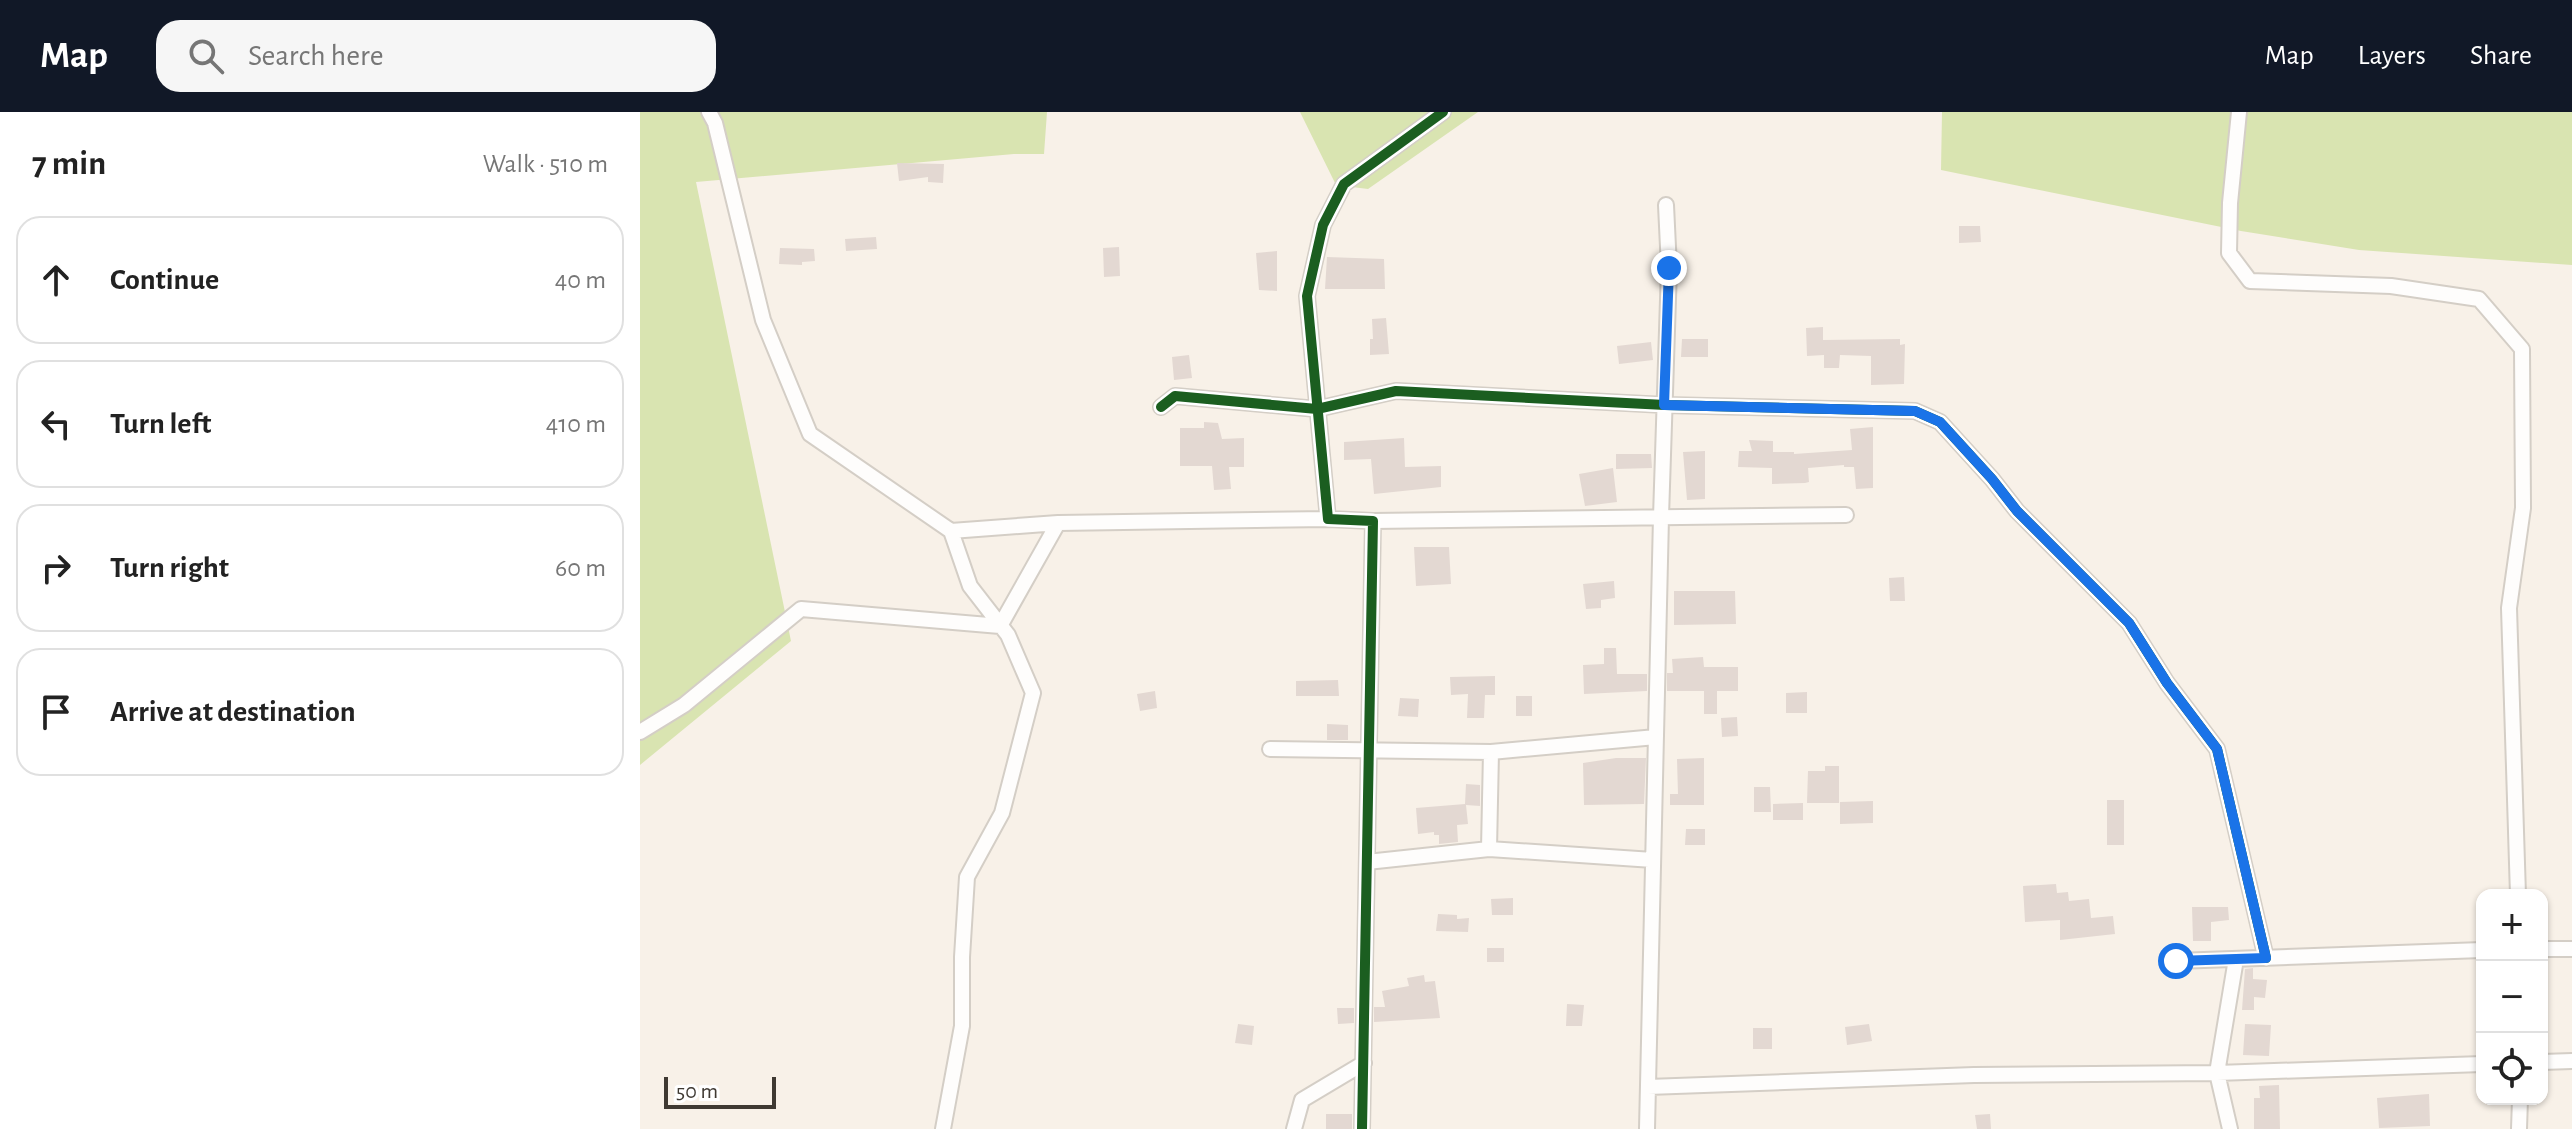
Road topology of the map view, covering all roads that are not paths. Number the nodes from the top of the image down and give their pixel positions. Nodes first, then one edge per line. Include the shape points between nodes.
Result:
1 (709, 112) edge
2 (1443, 112) edge
3 (2239, 112) edge
4 (1666, 205) dead end
5 (1664, 405) junction
6 (1161, 407) dead end
7 (1317, 409) junction
8 (1846, 515) dead end
9 (1661, 517) junction
10 (1328, 519) junction
11 (1373, 521) junction
12 (1058, 523) junction
13 (951, 531) junction
14 (1000, 626) junction
15 (640, 732) edge
16 (1656, 737) junction
17 (1270, 749) dead end
18 (1369, 751) junction
19 (1491, 752) junction
20 (1489, 849) junction
21 (1653, 860) junction
22 (1367, 862) junction
23 (2518, 889) edge
24 (2548, 949) edge
25 (2572, 949) edge
26 (2476, 950) edge
27 (2266, 958) junction
28 (2236, 959) junction
29 (2176, 961) dead end
30 (2572, 1061) edge
31 (2548, 1062) edge
32 (1364, 1063) junction
33 (2476, 1064) edge
34 (2217, 1073) junction
35 (1648, 1087) junction
36 (2520, 1105) edge
37 (943, 1129) edge
38 (1294, 1129) edge
39 (1362, 1129) edge
40 (1647, 1129) edge
41 (2230, 1129) edge
42 (2519, 1129) edge

1 - 13 street via 763,320 810,434
2 - 7 street via 1344,184 1323,225 1307,296
3 - 23 street via 2229,253 2250,281 2391,286 2479,299 2522,349 2523,508 2509,608
4 - 5 street
5 - 7 street via 1396,391
5 - 9 street
5 - 27 street via 1915,411 1940,422 2017,511 2129,623 2217,749
6 - 7 street via 1175,396
7 - 10 street
8 - 9 street
9 - 11 street
9 - 16 street
10 - 11 street
10 - 12 street
11 - 18 street
12 - 13 street
12 - 14 street
13 - 14 street via 970,586
14 - 15 street via 801,609 684,705
14 - 37 street via 1033,693 1002,813 967,877 962,1026
16 - 19 street
16 - 21 street
17 - 18 street
18 - 19 street
18 - 22 street
19 - 20 street
20 - 21 street
20 - 22 street
21 - 35 street
22 - 32 street
24 - 25 street
26 - 27 street
27 - 28 street
28 - 29 street
28 - 34 street
30 - 31 street
32 - 38 street via 1302,1100
32 - 39 street
33 - 34 street
34 - 35 street
34 - 41 street
35 - 40 street
36 - 42 street

